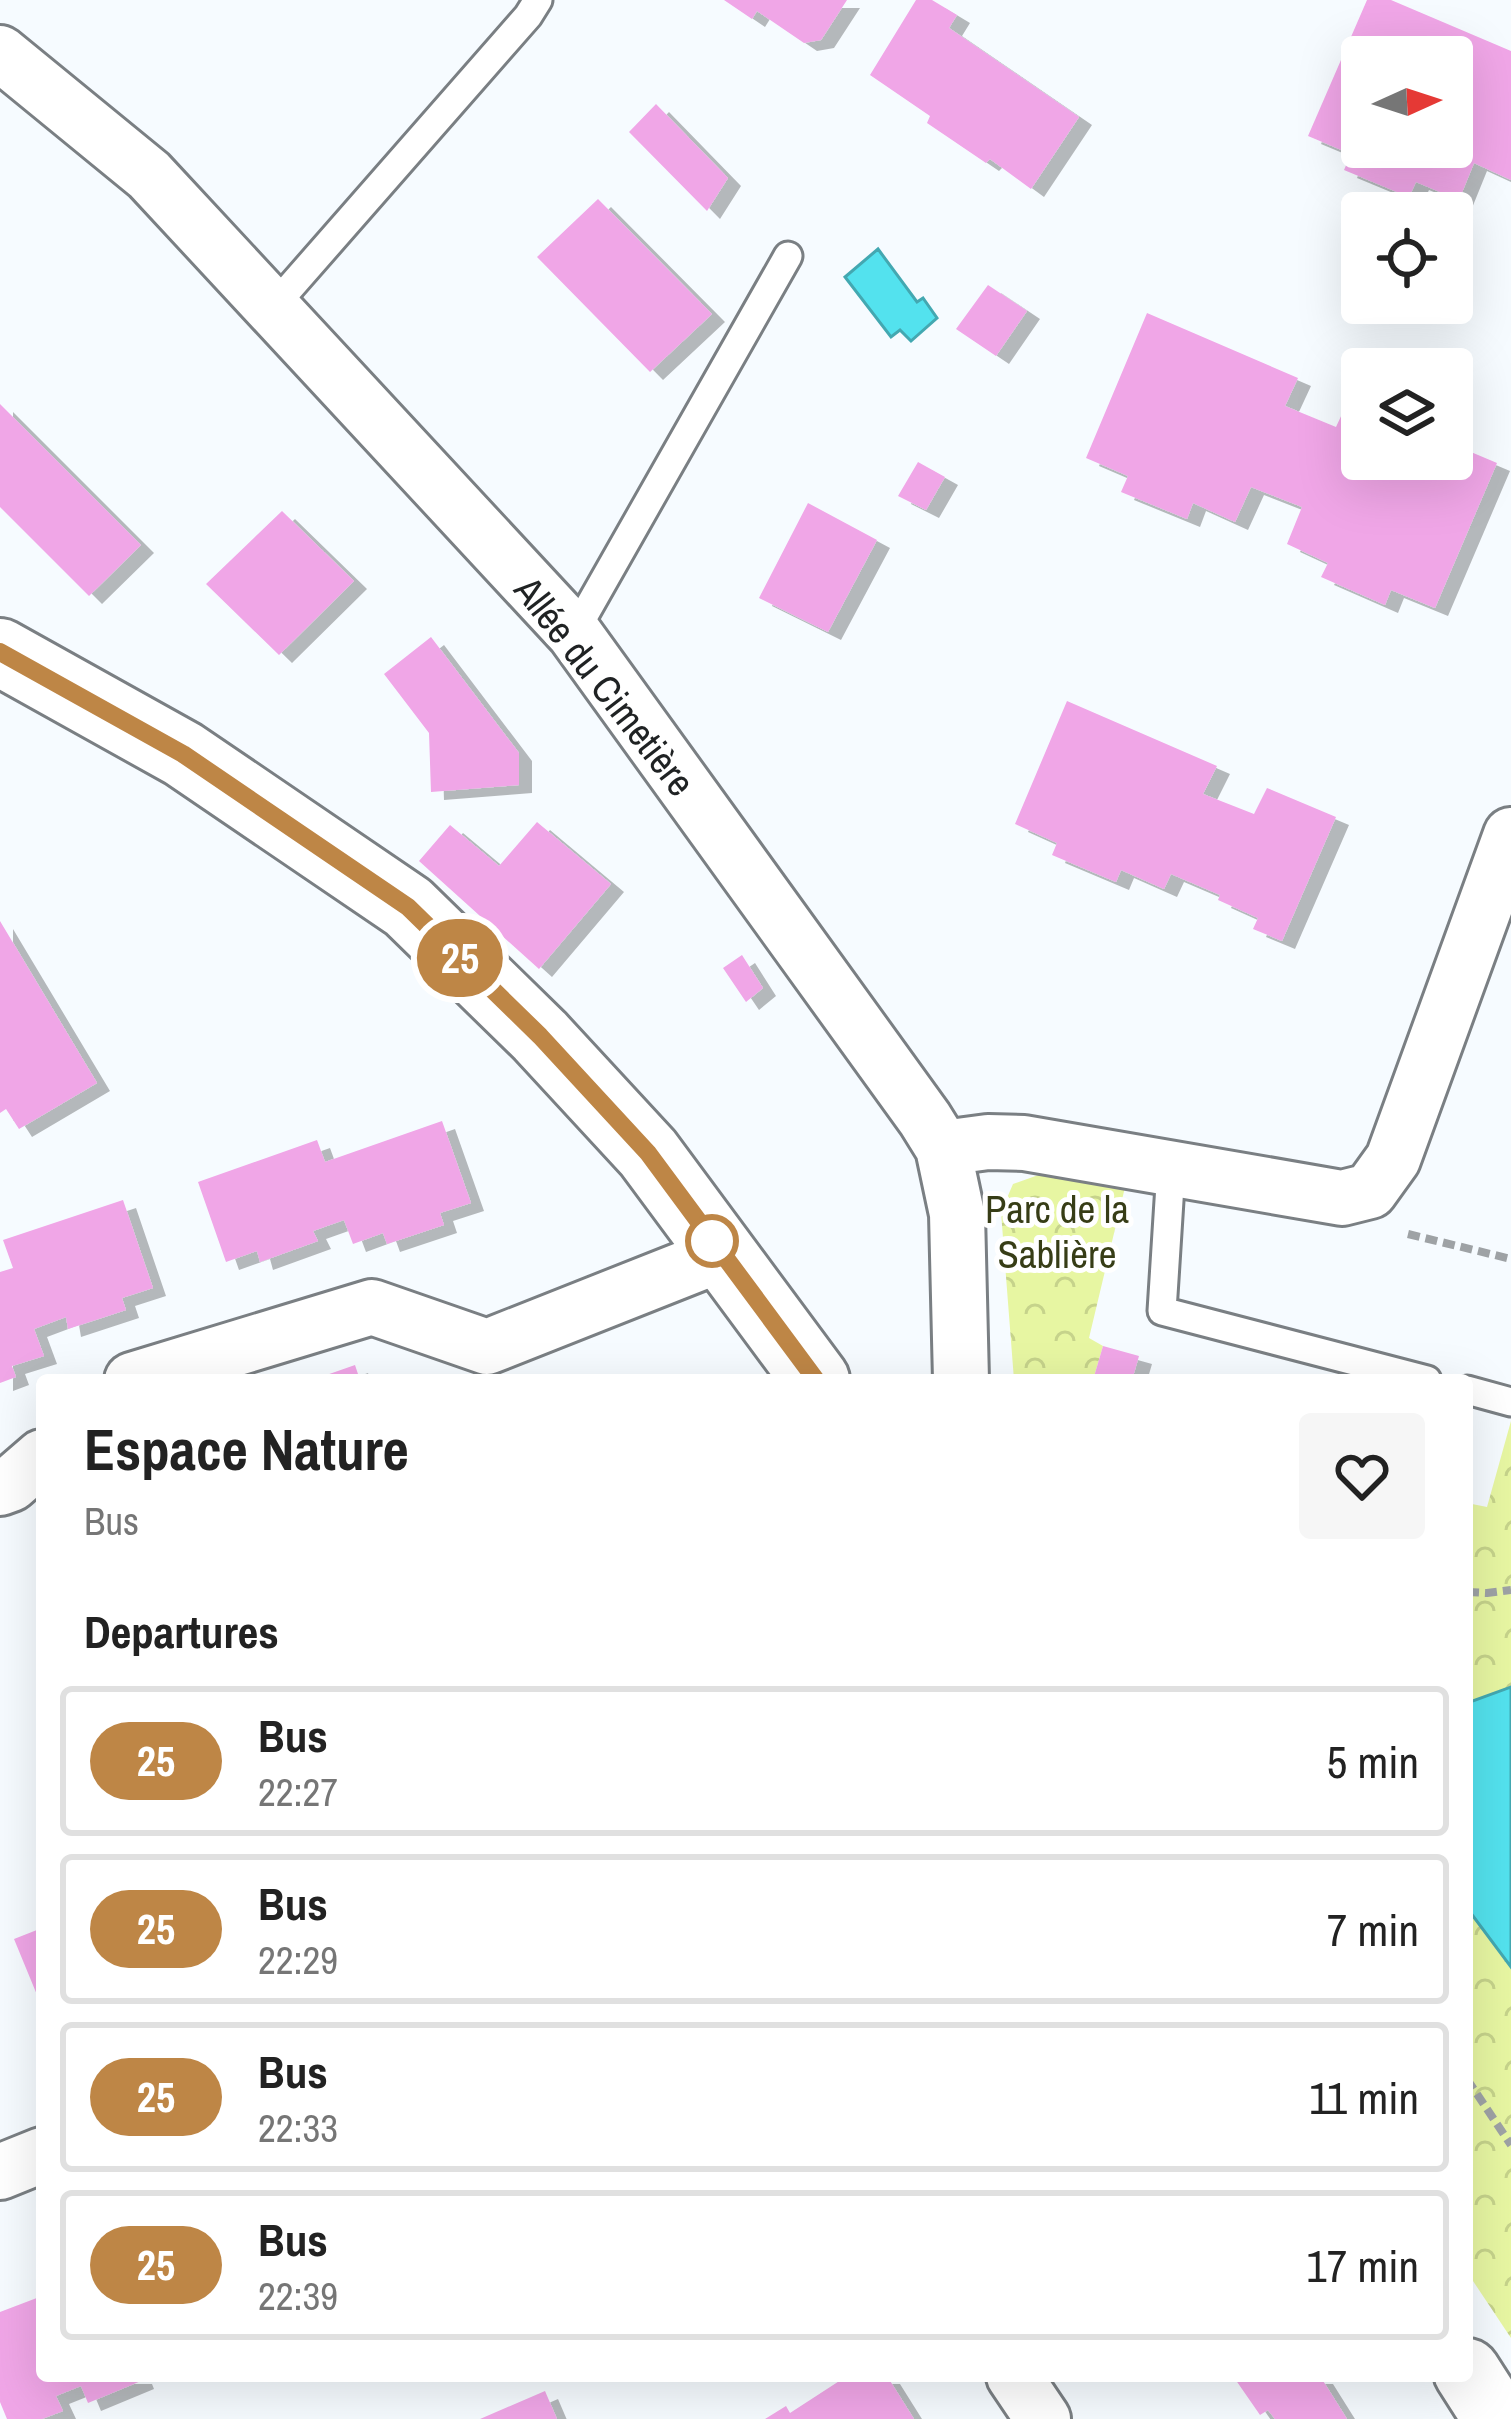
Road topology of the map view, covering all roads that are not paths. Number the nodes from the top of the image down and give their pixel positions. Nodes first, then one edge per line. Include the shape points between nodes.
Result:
1 (538, 0) edge
2 (0, 52) edge
3 (788, 256) dead end
4 (273, 307) junction
5 (574, 633) junction
6 (0, 652) edge
7 (1511, 836) edge
8 (943, 1148) junction
9 (1171, 1169) junction
10 (722, 1254) junction
11 (151, 1374) edge
12 (812, 1374) edge
13 (961, 1374) edge
14 (1404, 1374) edge
15 (1473, 1392) edge
16 (1511, 1402) edge
17 (36, 1462) edge
18 (0, 1488) edge
19 (36, 2157) edge
20 (0, 2172) edge
21 (1473, 2381) edge
22 (1018, 2382) edge
23 (1043, 2419) edge
24 (1497, 2419) edge

1 - 4 lane
2 - 4 street, Allée du Cimetière via 149,175
3 - 5 lane
4 - 5 street, Allée du Cimetière
5 - 8 street, Allée du Cimetière
6 - 10 main road via 183,754 408,907 648,1153
7 - 9 street via 1393,1159 1370,1191 1342,1198
8 - 9 street via 1024,1143
8 - 13 street, Allée du Cimetière via 958,1214
9 - 14 lane via 1162,1311
10 - 11 street via 487,1347 372,1306
10 - 12 main road
15 - 16 lane
17 - 18 street
19 - 20 street
21 - 24 main road
22 - 23 street

